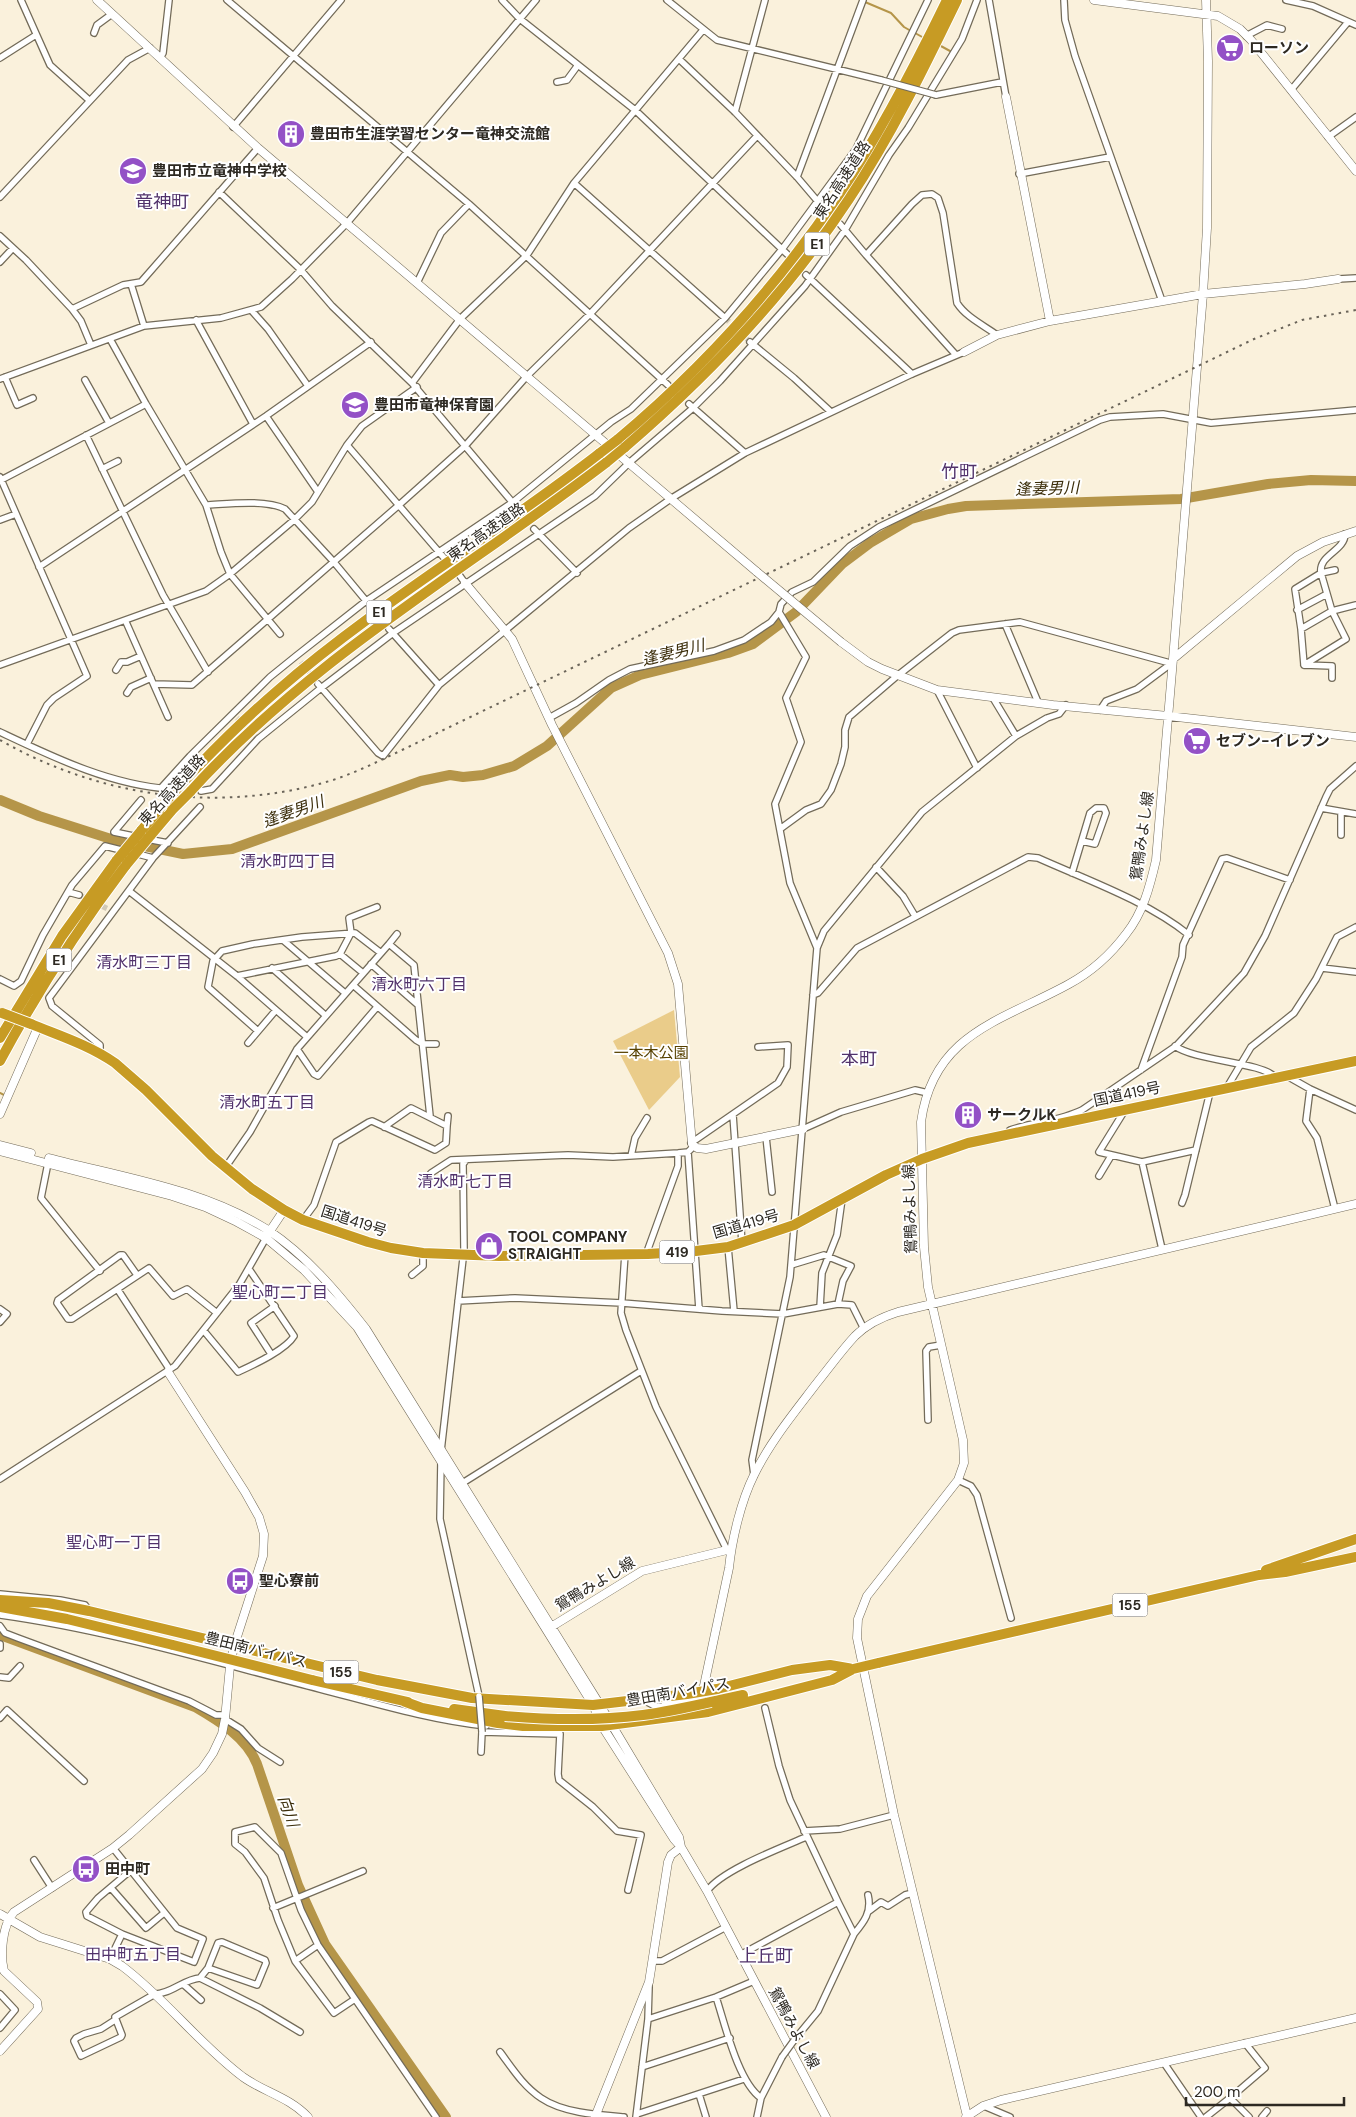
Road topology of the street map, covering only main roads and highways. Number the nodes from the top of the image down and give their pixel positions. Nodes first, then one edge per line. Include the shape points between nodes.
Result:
1 (947, 0) edge
2 (957, 0) edge
3 (620, 444) junction
4 (604, 458) junction
5 (145, 834) junction
6 (122, 862) junction
7 (1, 1012) edge
8 (0, 1038) edge
9 (0, 1060) edge
10 (1356, 1060) edge
11 (1356, 1539) edge
12 (1356, 1557) edge
13 (1259, 1575) junction
14 (0, 1600) edge
15 (0, 1607) edge
16 (0, 1614) edge
17 (98, 1627) junction
18 (853, 1669) junction
19 (403, 1701) junction

1 - 3 highway, 東名高速道路 / E1 via 882,125 818,224 736,325
2 - 3 highway, 東名高速道路 / E1 via 891,131 815,246 777,296 688,390
3 - 4 highway, 東名高速道路 / E1, bridge
4 - 5 highway, 東名高速道路 / E1, bridge via 556,501 390,617 284,699 238,740
4 - 5 highway, 東名高速道路 / E1, bridge via 549,493 327,651 278,690 172,790
5 - 6 highway, 東名高速道路 / E1, bridge
6 - 8 highway, 東名高速道路 / E1 via 62,936
6 - 9 highway, 東名高速道路 / E1 via 49,975
7 - 10 highway, 国道419号 / 419, bridge via 100,1052 128,1073 225,1168 303,1220 383,1246 463,1255 648,1254 696,1251 742,1243 794,1225 886,1175 968,1143
11 - 13 highway, 豊田南バイパス / 155
12 - 13 highway, 豊田南バイパス / 155
13 - 18 highway, 豊田南バイパス / 155, bridge
14 - 18 highway, 155, bridge via 90,1610 377,1680 472,1698 596,1705 717,1689 792,1670 830,1665
15 - 17 highway, 豊田南バイパス / 155
16 - 17 highway, 豊田南バイパス / 155
17 - 19 highway, 豊田南バイパス / 155, bridge
18 - 19 highway, 豊田南バイパス / 155, bridge via 644,1715 589,1720 505,1716
18 - 19 highway, 155 via 832,1680 708,1712 607,1725 523,1726 466,1718

